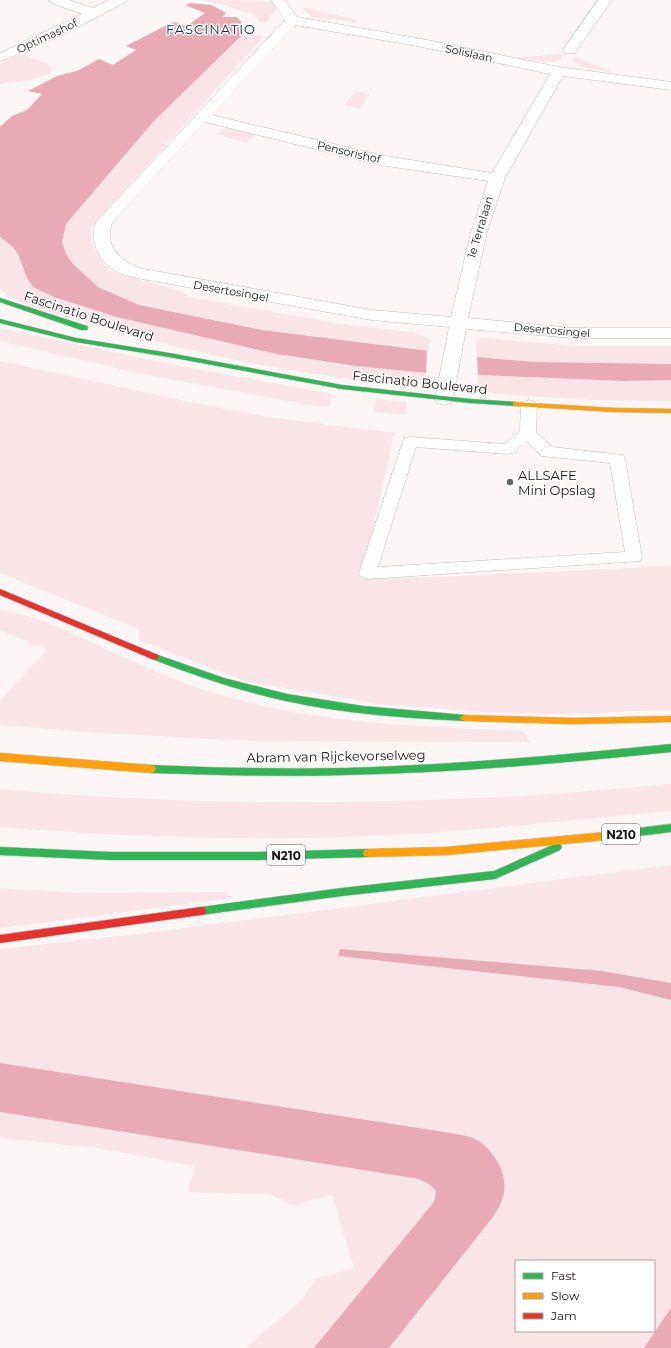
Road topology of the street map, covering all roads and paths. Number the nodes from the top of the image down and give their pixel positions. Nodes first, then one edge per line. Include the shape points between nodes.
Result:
1 (56, 0) edge
2 (119, 0) edge
3 (278, 0) edge
4 (605, 0) edge
5 (94, 13) junction
6 (292, 20) junction
7 (570, 50) dead end
8 (0, 58) edge
9 (559, 71) junction
10 (671, 86) edge
11 (202, 118) junction
12 (497, 178) junction
13 (0, 300) edge
14 (0, 320) edge
15 (459, 322) junction
16 (93, 331) dead end
17 (671, 333) edge
18 (109, 336) dead end
19 (170, 355) junction
20 (444, 399) junction
21 (529, 405) junction
22 (671, 411) edge
23 (528, 433) junction
24 (0, 592) edge
25 (671, 719) edge
26 (671, 748) edge
27 (0, 757) edge
28 (671, 828) edge
29 (571, 840) junction
30 (0, 851) edge
31 (0, 939) edge

1 - 5 street, Optimashof
2 - 5 street, Optimashof
3 - 6 street
4 - 7 street
5 - 8 street, Optimashof
6 - 9 street, Solislaan
6 - 11 street, Desertosingel
9 - 10 street, Solislaan
9 - 12 street, 1e Terralaan
11 - 12 street, Pensorishof via 380,160
11 - 15 street, Desertosingel via 104,222 100,230 101,241 117,264 142,274 357,313
12 - 15 street, 1e Terralaan via 471,258
13 - 16 main road, Fascinatio Boulevard
14 - 19 main road, Fascinatio Boulevard via 76,340
15 - 17 street, Desertosingel via 574,333
15 - 20 street, 1e Terralaan
18 - 19 main road, Fascinatio Boulevard
19 - 20 main road, Fascinatio Boulevard via 335,386
20 - 21 main road, Fascinatio Boulevard
21 - 22 main road, Fascinatio Boulevard
21 - 23 lane
23 - 23 lane via 507,449 410,442 367,573 634,557 617,459 547,452
24 - 25 main road via 186,669 244,688 316,703 419,715 533,723
26 - 27 main road, Abram van Rijckevorselweg via 508,764 368,770 177,770
28 - 29 main road, N210
29 - 30 main road, N210 via 446,851 256,856 110,856
29 - 31 main road via 495,875 342,892

